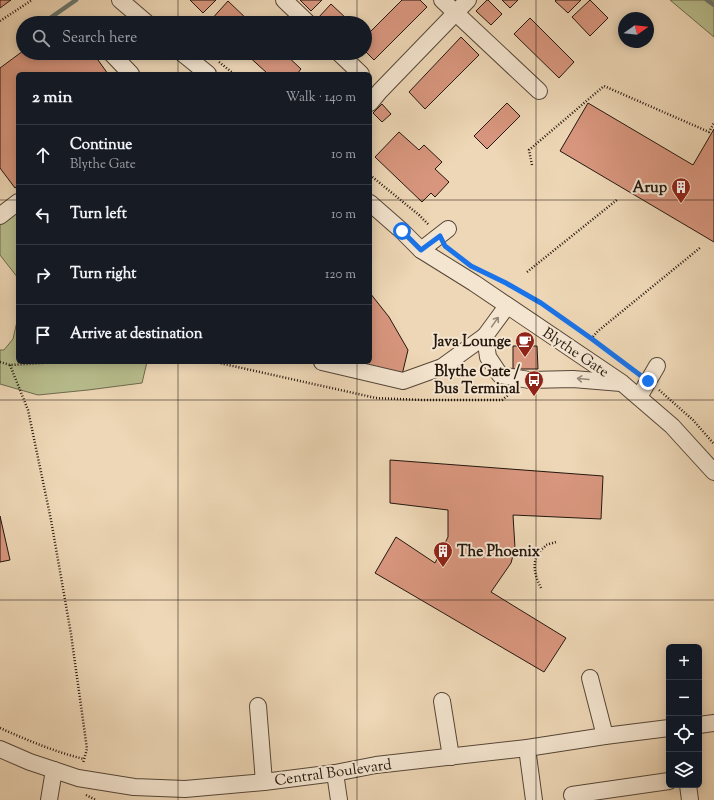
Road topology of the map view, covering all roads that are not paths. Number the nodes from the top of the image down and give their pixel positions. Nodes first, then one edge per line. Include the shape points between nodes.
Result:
1 (120, 0) edge
2 (284, 0) edge
3 (442, 0) edge
4 (468, 0) edge
5 (456, 13) junction
6 (138, 16) edge
7 (301, 16) edge
8 (118, 60) edge
9 (188, 60) edge
10 (346, 60) edge
11 (197, 71) edge
12 (129, 72) edge
13 (359, 72) edge
14 (539, 91) dead end
15 (373, 92) edge
16 (16, 203) edge
17 (372, 205) edge
18 (0, 214) edge
19 (444, 232) road end
20 (421, 250) junction
21 (507, 306) junction
22 (485, 336) junction
23 (331, 364) edge
24 (657, 366) dead end
25 (622, 383) junction
26 (639, 397) junction
27 (714, 472) edge
28 (590, 678) dead end
29 (442, 701) dead end
30 (258, 706) dead end
31 (714, 723) edge
32 (702, 725) edge
33 (666, 728) edge
34 (605, 736) junction
35 (527, 748) junction
36 (0, 750) edge
37 (451, 757) junction
38 (54, 770) junction
39 (335, 773) junction
40 (666, 781) edge
41 (264, 782) junction
42 (688, 788) edge
43 (572, 794) dead end
44 (49, 800) edge
45 (339, 800) edge
46 (534, 800) edge
47 (690, 800) edge

1 - 6 street
2 - 7 street
3 - 5 street
4 - 5 street
5 - 14 street
5 - 15 street
8 - 12 street
9 - 11 street
10 - 13 street
16 - 18 street
17 - 20 street, Blythe Gate
19 - 20 street
20 - 21 street, Blythe Gate
22 -> 21 street
21 - 25 street, Blythe Gate
22 - 23 street via 442,367 404,381
25 -> 22 street via 572,379 529,380 500,375 488,357
24 - 26 street
25 - 26 street, Blythe Gate
26 - 27 street, Blythe Gate via 672,426
28 - 34 street
29 - 37 street
30 - 41 street
31 - 32 street
33 - 34 street, Central Boulevard
34 - 35 street, Central Boulevard
35 - 37 street, Central Boulevard
35 - 46 street
36 - 38 street, Central Boulevard
37 - 39 street, Central Boulevard via 376,765
38 - 41 street, Central Boulevard via 78,778 134,787 184,789
38 - 44 street
39 - 41 street, Central Boulevard
39 - 45 street
40 - 43 street
42 - 47 street

